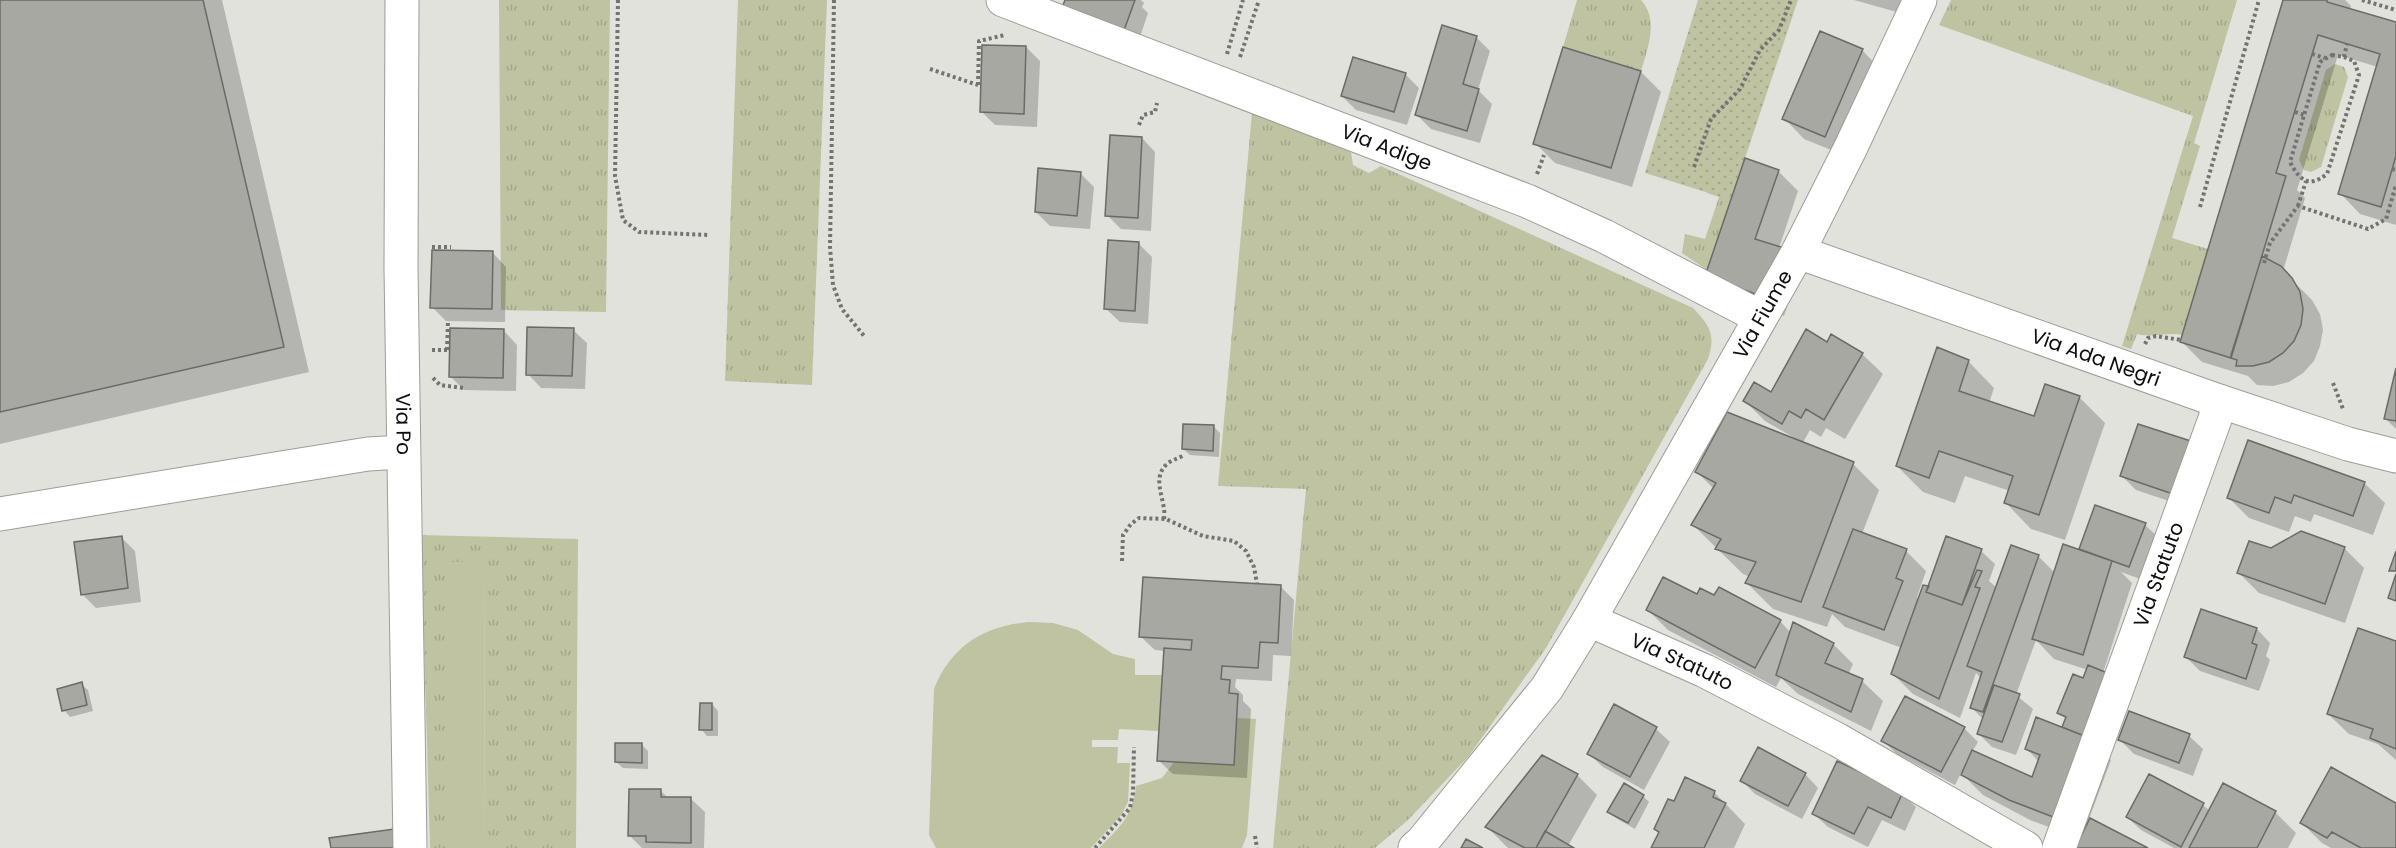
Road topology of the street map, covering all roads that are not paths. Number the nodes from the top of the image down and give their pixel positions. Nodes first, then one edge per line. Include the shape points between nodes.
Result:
1 (402, 0) edge
2 (1003, 0) edge
3 (1920, 0) edge
4 (1798, 252) junction
5 (1760, 317) junction
6 (2219, 401) junction
7 (404, 452) junction
8 (2396, 456) edge
9 (0, 514) edge
10 (1589, 620) junction
11 (410, 848) edge
12 (1415, 848) edge
13 (2026, 848) edge
14 (2059, 848) edge

1 - 7 street, Via Po
2 - 5 street, Via Adige via 1527,201
3 - 4 street, Via Fiume
4 - 5 street, Via Fiume
4 - 6 street, Via Ada Negri
5 - 10 street, Via Fiume
6 - 8 street, Via Ada Negri
6 - 14 street, Via Statuto
7 - 9 street via 368,454
7 - 11 street, Via Po
10 - 12 street via 1547,688
10 - 13 street, Via Statuto via 1694,666 1828,735

